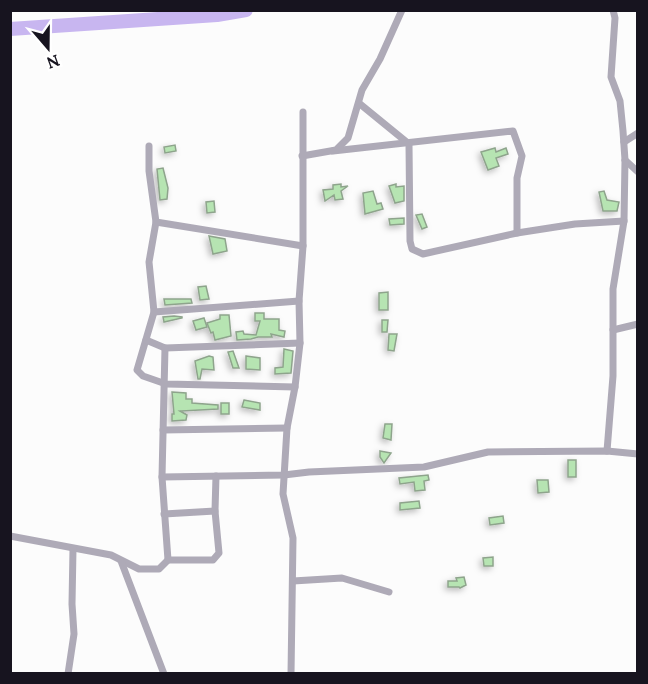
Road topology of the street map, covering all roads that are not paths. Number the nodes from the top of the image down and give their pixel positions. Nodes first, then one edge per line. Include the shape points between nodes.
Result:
1 (402, 10) edge
2 (613, 10) edge
3 (360, 104) junction
4 (303, 112) dead end
5 (638, 133) edge
6 (624, 142) junction
7 (409, 144) junction
8 (148, 146) dead end
9 (333, 151) junction
10 (302, 156) junction
11 (625, 160) junction
12 (638, 172) edge
13 (624, 221) junction
14 (156, 222) junction
15 (517, 233) junction
16 (303, 246) junction
17 (299, 301) junction
18 (154, 312) junction
19 (638, 324) edge
20 (613, 330) junction
21 (146, 340) junction
22 (300, 343) junction
23 (165, 348) junction
24 (166, 384) junction
25 (295, 387) junction
26 (286, 428) junction
27 (163, 429) junction
28 (607, 451) junction
29 (638, 454) edge
30 (284, 475) junction
31 (216, 476) junction
32 (162, 477) junction
33 (215, 512) junction
34 (164, 514) junction
35 (10, 536) edge
36 (73, 549) junction
37 (168, 560) junction
38 (122, 561) junction
39 (293, 581) junction
40 (389, 592) dead end
41 (68, 674) edge
42 (164, 674) edge
43 (291, 674) edge

1 - 3 street via 362,90
2 - 6 street via 611,77 620,101
3 - 7 street
3 - 9 street via 348,138
4 - 10 street
5 - 6 street
6 - 11 street
7 - 9 street
7 - 15 street via 513,131 522,156 517,178
7 - 15 street via 412,249 423,254
8 - 14 street
9 - 10 street
10 - 16 street
11 - 12 street
11 - 13 street
13 - 15 street
13 - 20 street via 613,289
14 - 16 street
14 - 18 street via 149,262
16 - 17 street
17 - 18 street
17 - 22 street
18 - 21 street
19 - 20 street
20 - 28 street
21 - 23 street
21 - 24 street via 137,370
22 - 23 street
22 - 25 street
23 - 24 street
24 - 25 street
24 - 27 street
25 - 26 street
26 - 27 street
26 - 30 street
27 - 32 street
28 - 29 street
28 - 30 street via 488,452 424,467
30 - 31 street
30 - 39 street
31 - 32 street
31 - 33 street
32 - 34 street
33 - 34 street
33 - 37 street via 218,557
34 - 37 street
35 - 36 street
36 - 38 street via 111,555
36 - 41 street via 74,634
37 - 38 street via 159,569 139,570
38 - 42 street
39 - 40 street via 342,578
39 - 43 street

